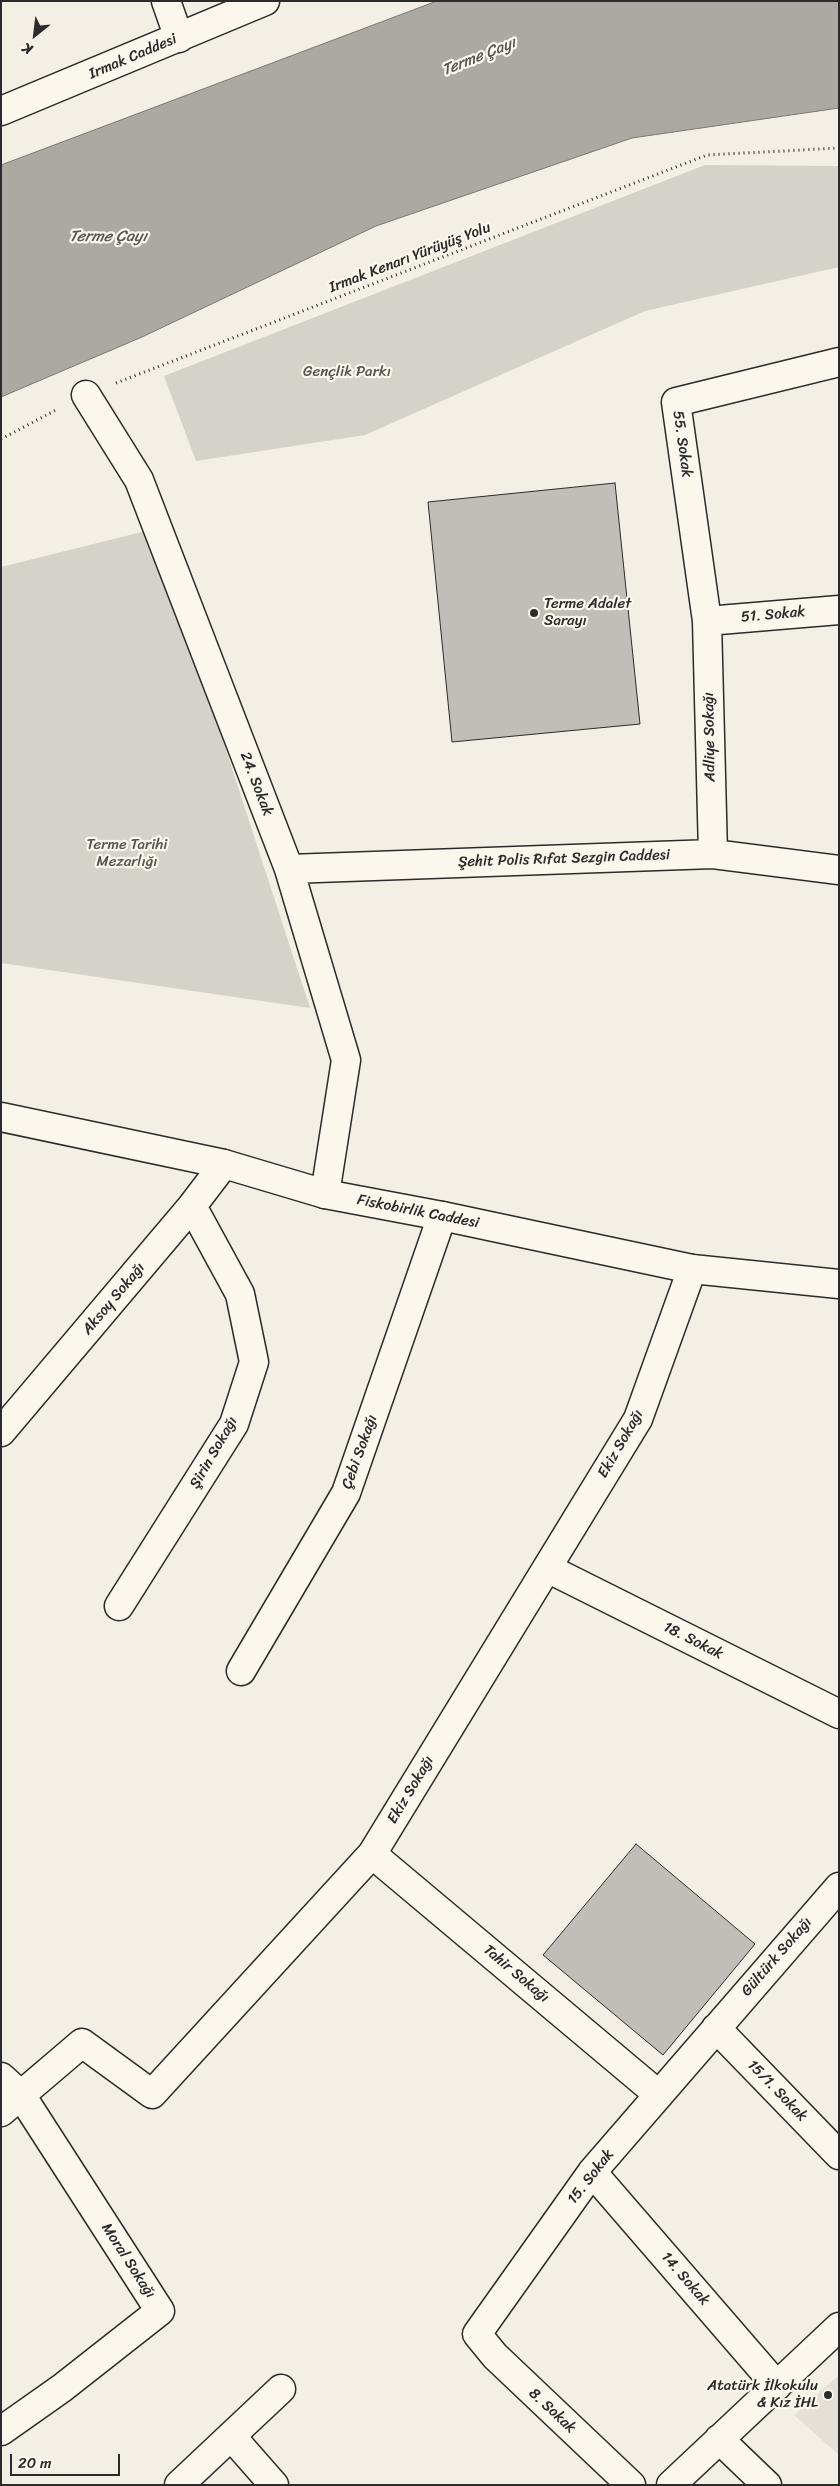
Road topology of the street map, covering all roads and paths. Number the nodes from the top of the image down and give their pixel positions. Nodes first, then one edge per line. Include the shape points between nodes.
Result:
1 (166, 1) edge
2 (265, 1) edge
3 (178, 38) junction
4 (1, 111) edge
5 (839, 148) edge
6 (839, 362) edge
7 (86, 395) junction
8 (1, 439) edge
9 (839, 610) edge
10 (708, 621) junction
11 (713, 854) junction
12 (289, 869) junction
13 (839, 870) edge
14 (1, 1117) edge
15 (224, 1164) junction
16 (325, 1194) junction
17 (192, 1206) junction
18 (442, 1216) junction
19 (692, 1270) junction
20 (839, 1284) edge
21 (1, 1432) edge
22 (547, 1568) junction
23 (119, 1606) dead end
24 (241, 1671) dead end
25 (839, 1714) edge
26 (372, 1854) junction
27 (839, 1887) edge
28 (716, 2028) junction
29 (8, 2094) edge
30 (659, 2095) junction
31 (839, 2155) edge
32 (592, 2172) junction
33 (839, 2327) edge
34 (477, 2334) joint
35 (777, 2386) junction
36 (281, 2389) dead end
37 (1, 2431) edge
38 (231, 2436) junction
39 (719, 2439) junction
40 (179, 2485) edge
41 (274, 2485) edge
42 (630, 2485) edge
43 (671, 2485) edge
44 (767, 2485) edge

1 - 3 street
2 - 3 street, Irmak Caddesi
3 - 4 street, Irmak Caddesi
5 - 7 path, Irmak Kenarı Yürüyüş Yolu via 707,155
6 - 10 street, 55. Sokak via 676,402
7 - 8 path, Irmak Kenarı Yürüyüş Yolu
7 - 12 street, 24. Sokak via 139,480
9 - 10 street, 51. Sokak
10 - 11 street, Adliye Sokağı
11 - 12 street, Şehit Polis Rıfat Sezgin Caddesi
11 - 13 street, Şehit Polis Rıfat Sezgin Caddesi
12 - 16 street, 24. Sokak via 346,1060
14 - 15 street, Fiskobirlik Caddesi
15 - 16 street, Fiskobirlik Caddesi
15 - 17 street, Aksoy Sokağı
16 - 18 street, Fiskobirlik Caddesi
17 - 21 street, Aksoy Sokağı
17 - 23 street, Şirin Sokağı via 240,1294 254,1362 234,1424
18 - 19 street, Fiskobirlik Caddesi
18 - 24 street, Çebi Sokağı via 346,1493
19 - 20 street, Fiskobirlik Caddesi
19 - 22 street, Ekiz Sokağı via 638,1419
22 - 25 street, 18. Sokak
22 - 26 street, Ekiz Sokağı
26 - 29 street, Ekiz Sokağı via 152,2094 82,2043
26 - 30 street, Tahir Sokağı
27 - 28 street, Gültürk Sokağı
28 - 30 street, 15. Sokak
28 - 31 street, 15/1. Sokak
29 - 37 street, Moral Sokağı via 160,2312
30 - 32 street, 15. Sokak
32 - 34 street, 15. Sokak
32 - 35 street, 14. Sokak
33 - 35 street
34 - 42 street, 8. Sokak via 495,2356
35 - 39 street
36 - 38 street
38 - 40 street
38 - 41 street
39 - 43 street
39 - 44 street

